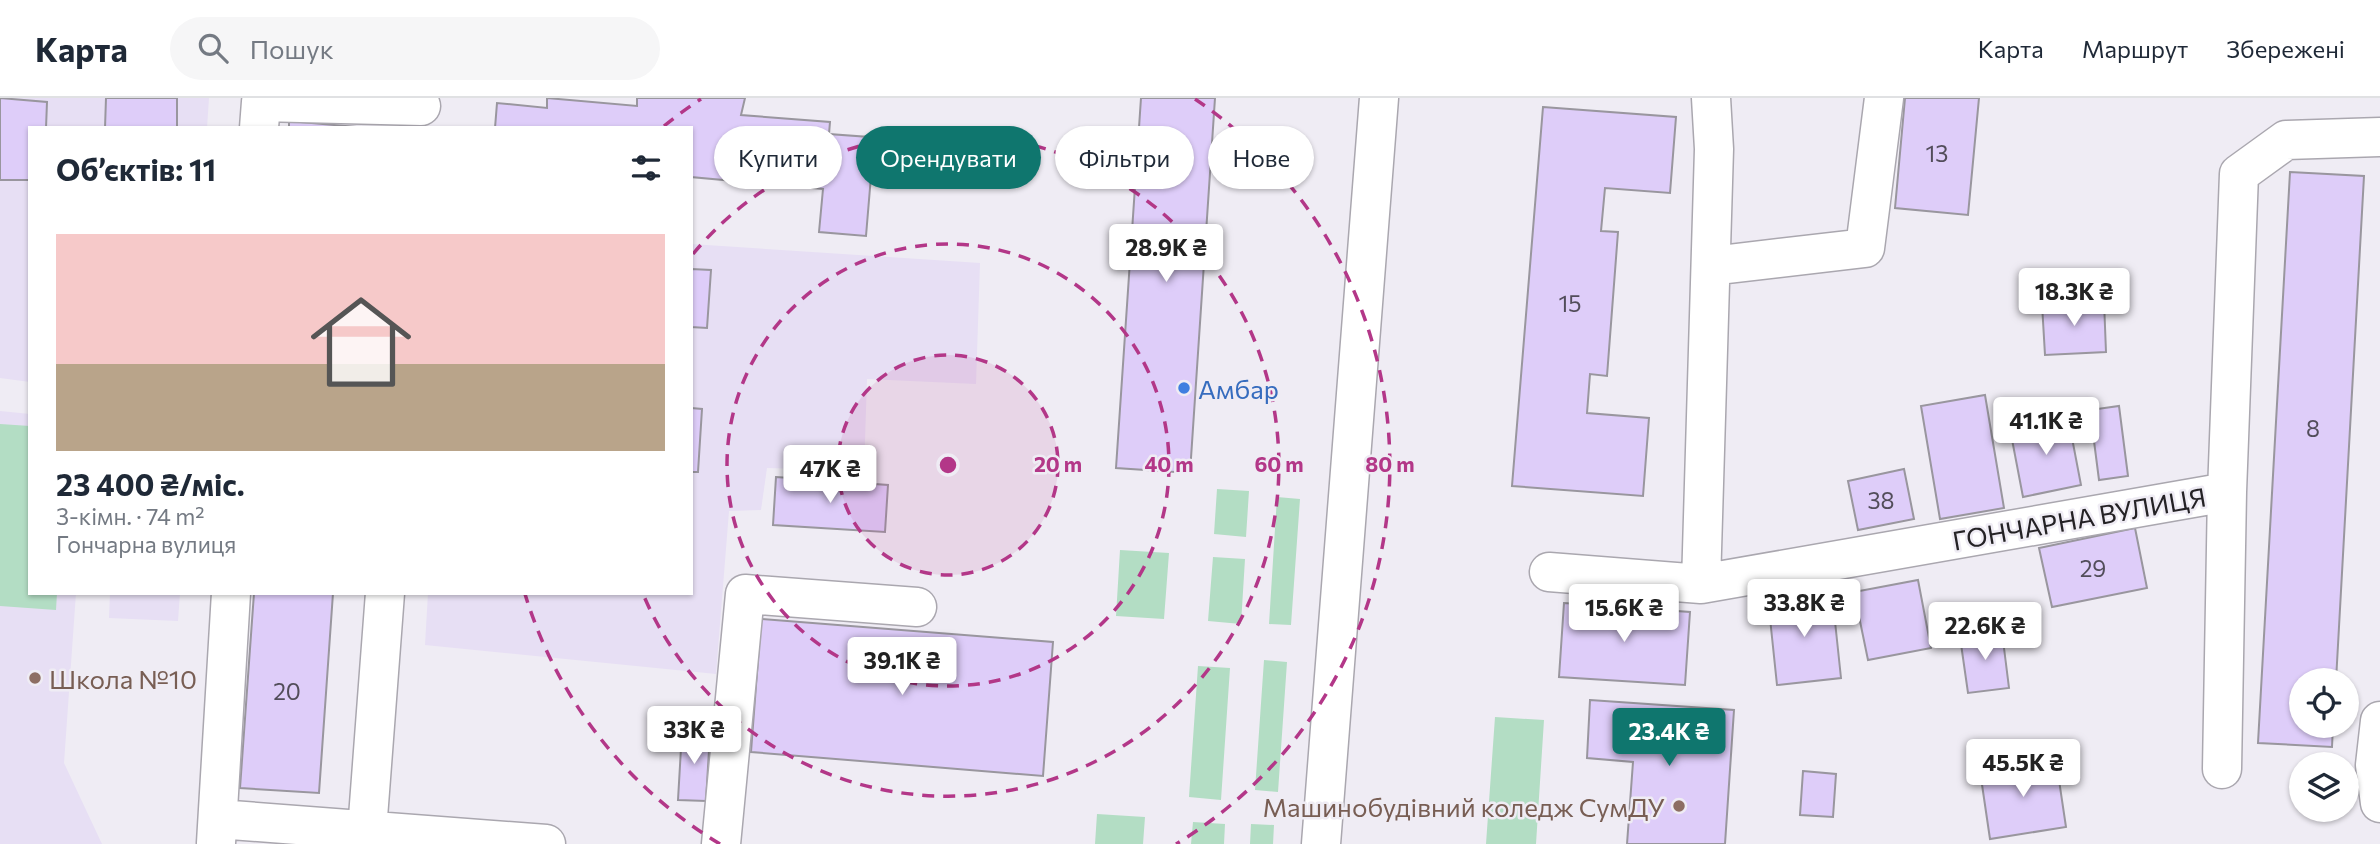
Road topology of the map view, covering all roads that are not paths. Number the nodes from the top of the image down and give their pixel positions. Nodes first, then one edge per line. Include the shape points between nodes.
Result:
1 (1379, 98) edge
2 (1711, 98) edge
3 (1884, 98) edge
4 (421, 111) edge
5 (259, 126) edge
6 (2380, 138) edge
7 (1710, 266) junction
8 (2227, 492) junction
9 (1549, 572) dead end
10 (1701, 584) junction
11 (231, 595) edge
12 (385, 595) edge
13 (917, 607) dead end
14 (2380, 721) edge
15 (2378, 764) edge
16 (2222, 769) dead end
17 (2380, 803) edge
18 (217, 832) edge
19 (367, 837) edge
20 (546, 844) edge
21 (721, 844) edge
22 (1321, 844) edge

1 - 22 street
2 - 7 street
3 - 7 street via 1866,248
4 - 5 street via 261,102
6 - 8 street, ГОНЧАРНА ВУЛИЦЯ via 2286,140 2239,174
7 - 10 street
8 - 10 street, ГОНЧАРНА ВУЛИЦЯ
8 - 16 street
9 - 10 street, ГОНЧАРНА ВУЛИЦЯ
11 - 18 street
12 - 19 street
13 - 21 street via 745,594
14 - 15 street
15 - 17 street
18 - 19 street
19 - 20 street

